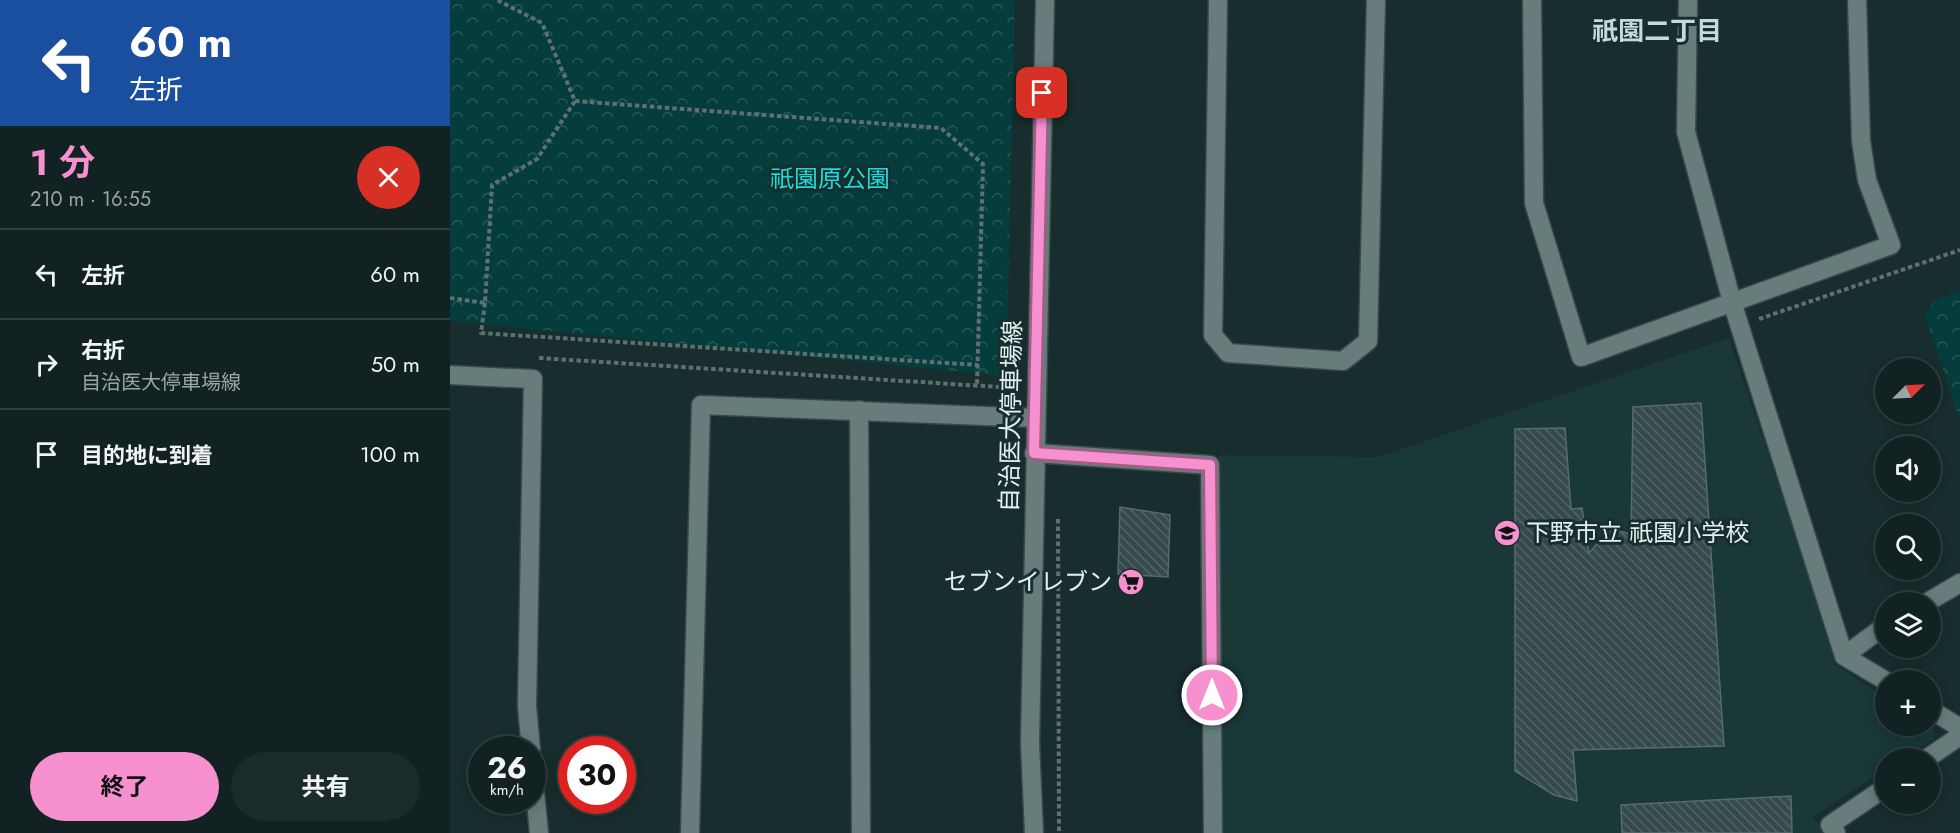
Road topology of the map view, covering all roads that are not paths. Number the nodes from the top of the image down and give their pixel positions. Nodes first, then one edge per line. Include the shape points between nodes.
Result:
1 (1045, 0) edge
2 (1218, 0) edge
3 (1376, 0) edge
4 (1532, 0) edge
5 (1688, 0) edge
6 (1857, 0) edge
7 (1732, 302) junction
8 (450, 375) edge
9 (860, 410) junction
10 (1035, 418) junction
11 (1034, 453) junction
12 (1960, 583) edge
13 (1941, 594) edge
14 (1875, 633) edge
15 (1844, 656) junction
16 (1875, 674) edge
17 (1941, 716) edge
18 (1960, 728) edge
19 (530, 736) edge
20 (1960, 736) edge
21 (1941, 749) edge
22 (1875, 794) edge
23 (537, 814) edge
24 (539, 833) edge
25 (690, 833) edge
26 (861, 833) edge
27 (1034, 833) edge
28 (1213, 833) edge
29 (1836, 833) edge

1 - 10 street, 自治医大停車場線
2 - 3 street via 1213,335 1228,353 1343,361 1368,341
4 - 7 street via 1534,203 1581,357
5 - 7 street via 1686,132
6 - 7 street via 1861,141 1867,180 1892,245
7 - 15 street
8 - 19 street via 532,379
9 - 10 street
9 - 25 street via 701,405
9 - 26 street
10 - 11 street, 自治医大停車場線
11 - 27 street, 自治医大停車場線 via 1030,743
11 - 28 street via 1210,465
12 - 13 street
14 - 15 street
15 - 16 street
17 - 18 street
20 - 21 street
22 - 29 street via 1830,825
23 - 24 street

